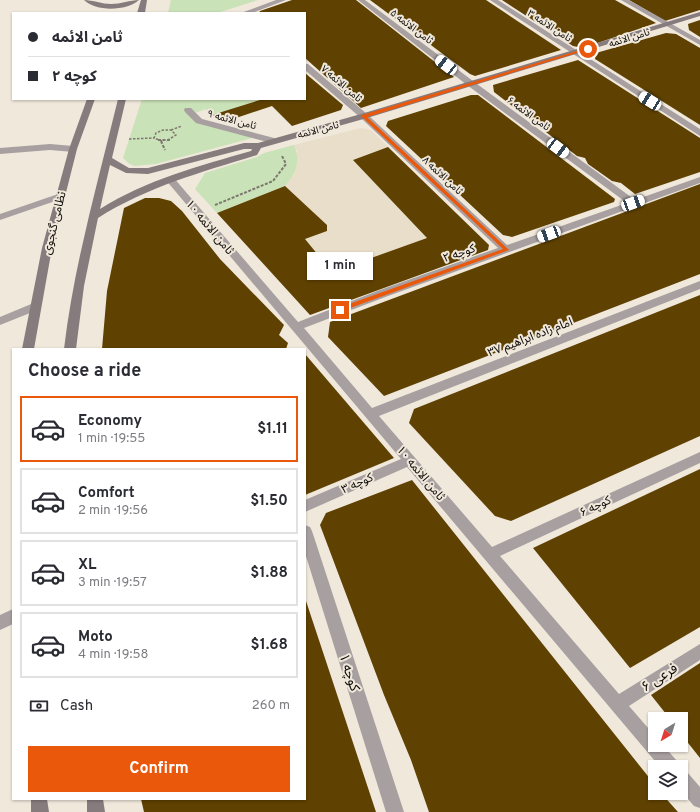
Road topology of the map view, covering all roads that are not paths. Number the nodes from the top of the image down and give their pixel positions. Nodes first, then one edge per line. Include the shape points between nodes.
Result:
1 (136, 0) edge
2 (144, 0) edge
3 (283, 0) edge
4 (361, 0) edge
5 (493, 0) edge
6 (624, 0) edge
7 (87, 1) edge
8 (102, 12) edge
9 (141, 12) edge
10 (248, 12) edge
11 (700, 14) edge
12 (667, 25) junction
13 (700, 43) edge
14 (575, 53) junction
15 (306, 67) edge
16 (470, 83) junction
17 (91, 100) edge
18 (122, 100) edge
19 (188, 110) dead end
20 (364, 116) junction
21 (700, 133) edge
22 (275, 141) junction
23 (258, 146) junction
24 (1, 148) edge
25 (73, 149) junction
26 (108, 159) junction
27 (170, 179) junction
28 (700, 180) edge
29 (61, 196) junction
30 (633, 203) junction
31 (0, 217) edge
32 (93, 217) junction
33 (506, 250) junction
34 (700, 285) edge
35 (36, 306) junction
36 (0, 321) edge
37 (296, 327) junction
38 (28, 348) edge
39 (70, 348) edge
40 (370, 414) junction
41 (700, 457) edge
42 (410, 460) junction
43 (306, 506) edge
44 (306, 535) edge
45 (490, 554) junction
46 (12, 617) edge
47 (0, 623) edge
48 (700, 651) edge
49 (618, 704) junction
50 (666, 760) edge
51 (688, 786) edge
52 (39, 800) edge
53 (94, 800) edge
54 (700, 800) edge
55 (40, 812) edge
56 (96, 812) edge
57 (395, 812) edge

1 - 7 street via 114,5 99,5
2 - 9 street
3 - 10 street
4 - 16 street, ثامن الائمه ۵
5 - 14 street, ثامن الائمه ۳
6 - 12 street
7 - 8 street
11 - 12 street, ثامن الائمه
12 - 13 street
12 - 14 street, ثامن الائمه
14 - 16 street, ثامن الائمه
14 - 21 street, ثامن الائمه ۳
15 - 20 street, ثامن الائمه ۷
16 - 20 street, ثامن الائمه
16 - 30 street, ثامن الائمه ۶
17 - 25 street, نظامی گنجوی
18 - 26 street
19 - 22 street, ثامن الائمه ۹ via 199,121
20 - 22 street, ثامن الائمه
20 - 33 street, ثامن الائمه ۸
22 - 23 street, ثامن الائمه
23 - 26 street via 244,146 148,171 119,169
23 - 27 street via 254,153
24 - 25 street via 50,146
25 - 29 street, نظامی گنجوی
26 - 32 street
27 - 32 street via 131,194
27 - 37 street, ثامن الائمه ۱۰
28 - 30 street, کوچه ۲
29 - 31 street
29 - 35 street, نظامی گنجوی via 47,248
30 - 33 street, کوچه ۲
32 - 39 street via 73,311
33 - 37 street, کوچه ۲
34 - 40 street, امام زاده ابراهیم ۳۷
35 - 36 street
35 - 38 street, نظامی گنجوی
37 - 40 street, ثامن الائمه ۱۰
40 - 42 street, ثامن الائمه ۱۰
41 - 45 street, کوچه ۶
42 - 43 street, کوچه ۳
42 - 45 street, ثامن الائمه ۱۰
44 - 57 street, کوچه ۱
45 - 49 street, ثامن الائمه ۱۰
46 - 47 street
48 - 49 street, فرعی ۶
49 - 50 street, ثامن الائمه ۱۰
51 - 54 street
52 - 55 street
53 - 56 street

